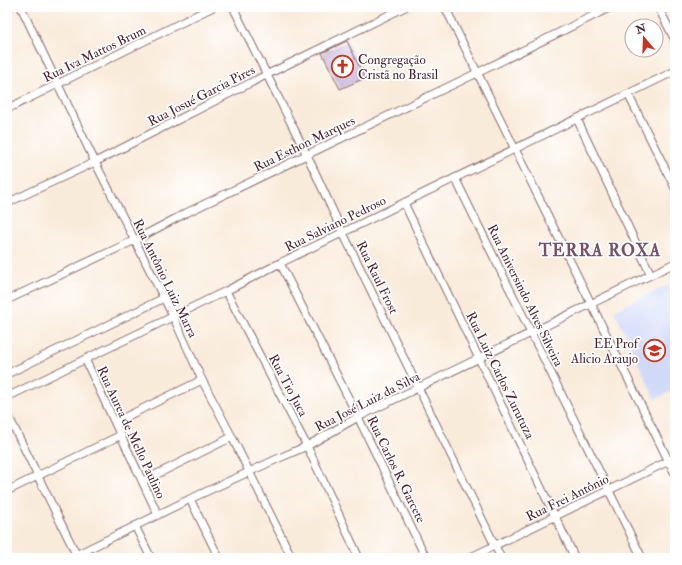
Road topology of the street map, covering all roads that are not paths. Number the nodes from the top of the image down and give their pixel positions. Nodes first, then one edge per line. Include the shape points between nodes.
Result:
1 (10, 7) edge
2 (22, 7) edge
3 (213, 7) edge
4 (233, 7) edge
5 (404, 7) edge
6 (445, 7) edge
7 (611, 7) edge
8 (658, 7) edge
9 (7, 8) edge
10 (675, 40) edge
11 (675, 71) edge
12 (477, 73) junction
13 (266, 75) junction
14 (59, 83) junction
15 (628, 94) junction
16 (7, 109) edge
17 (577, 119) junction
18 (515, 149) junction
19 (307, 155) junction
20 (96, 162) junction
21 (455, 178) junction
22 (675, 188) edge
23 (7, 203) edge
24 (404, 203) junction
25 (343, 233) junction
26 (135, 240) junction
27 (280, 263) junction
28 (675, 263) edge
29 (651, 275) junction
30 (226, 291) junction
31 (164, 298) junction
32 (7, 300) edge
33 (591, 304) junction
34 (173, 316) junction
35 (531, 333) junction
36 (479, 358) junction
37 (85, 359) junction
38 (7, 374) edge
39 (202, 380) junction
40 (418, 388) junction
41 (7, 397) edge
42 (7, 413) edge
43 (358, 418) junction
44 (115, 422) junction
45 (121, 435) junction
46 (232, 437) junction
47 (308, 446) junction
48 (672, 460) edge
49 (250, 472) junction
50 (675, 474) edge
51 (37, 476) junction
52 (143, 481) junction
53 (608, 490) junction
54 (7, 491) edge
55 (190, 499) junction
56 (158, 515) junction
57 (555, 516) junction
58 (135, 526) junction
59 (495, 545) junction
60 (74, 557) edge
61 (151, 558) edge
62 (219, 558) edge
63 (292, 558) edge
64 (358, 558) edge
65 (426, 558) edge
66 (469, 558) edge
67 (501, 558) edge
68 (575, 558) edge
69 (642, 558) edge

1 - 9 street
2 - 14 street, Rua Antônio Luiz Marra
3 - 14 street, Rua Iva Mattos Brum
4 - 13 street, Rua Raul Frost
5 - 13 street, Rua Josué Garcia Pires
6 - 12 street
7 - 12 street, Rua Esthon Marques
8 - 10 street
11 - 15 street, Rua Salviano Pedroso
12 - 18 street
12 - 19 street, Rua Esthon Marques
13 - 19 street, Rua Raul Frost
13 - 20 street, Rua Josué Garcia Pires
14 - 16 street, Rua Iva Mattos Brum
14 - 20 street, Rua Antônio Luiz Marra
15 - 17 street, Rua Salviano Pedroso
15 - 22 street
17 - 18 street, Rua Salviano Pedroso
17 - 29 street
18 - 21 street, Rua Salviano Pedroso
18 - 33 street
19 - 25 street, Rua Raul Frost
19 - 26 street, Rua Esthon Marques
20 - 23 street, Rua Josué Garcia Pires
20 - 26 street, Rua Antônio Luiz Marra
21 - 24 street, Rua Salviano Pedroso
21 - 35 street, Rua Aniversindo Alves Silveira
24 - 25 street, Rua Salviano Pedroso
24 - 36 street, Rua Luiz Carlos Zurutuza
25 - 27 street, Rua Salviano Pedroso
25 - 40 street, Rua Raul Frost
26 - 31 street, Rua Antônio Luiz Marra
26 - 32 street, Rua Esthon Marques
27 - 30 street, Rua Salviano Pedroso
27 - 43 street, Rua Carlos R. Garcete
28 - 29 street, Rua José Luiz da Silva
29 - 33 street, Rua José Luiz da Silva
30 - 34 street, Rua Salviano Pedroso
30 - 47 street, Rua Tio Juca
31 - 34 street, Rua Antônio Luiz Marra
31 - 38 street
33 - 35 street, Rua José Luiz da Silva
33 - 48 street
34 - 37 street, Rua Salviano Pedroso
34 - 39 street, Rua Antônio Luiz Marra
35 - 36 street, Rua José Luiz da Silva
35 - 53 street, Rua Aniversindo Alves Silveira
36 - 40 street, Rua José Luiz da Silva
36 - 57 street, Rua Luiz Carlos Zurutuza
37 - 41 street, Rua Salviano Pedroso
37 - 44 street, Rua Aurea de Mello Paulino
39 - 44 street
39 - 46 street, Rua Antônio Luiz Marra
40 - 43 street, Rua José Luiz da Silva
40 - 59 street, Rua Raul Frost
42 - 51 street
43 - 47 street, Rua José Luiz da Silva
43 - 65 street, Rua Carlos R. Garcete
44 - 45 street, Rua Aurea de Mello Paulino
45 - 51 street
45 - 52 street, Rua Aurea de Mello Paulino
46 - 49 street, Rua Antônio Luiz Marra
46 - 52 street
47 - 49 street, Rua José Luiz da Silva
47 - 64 street, Rua Tio Juca
48 - 50 street
48 - 53 street, Rua Frei Antônio
49 - 55 street, Rua José Luiz da Silva
49 - 63 street, Rua Antônio Luiz Marra
51 - 54 street
51 - 60 street
52 - 56 street, Rua Aurea de Mello Paulino
53 - 57 street, Rua Frei Antônio
53 - 69 street, Rua Aniversindo Alves Silveira
55 - 56 street, Rua José Luiz da Silva
55 - 62 street
56 - 58 street, Rua José Luiz da Silva
57 - 59 street, Rua Frei Antônio
57 - 68 street, Rua Luiz Carlos Zurutuza
58 - 60 street, Rua José Luiz da Silva
58 - 61 street
59 - 66 street, Rua Frei Antônio
59 - 67 street, Rua Raul Frost

